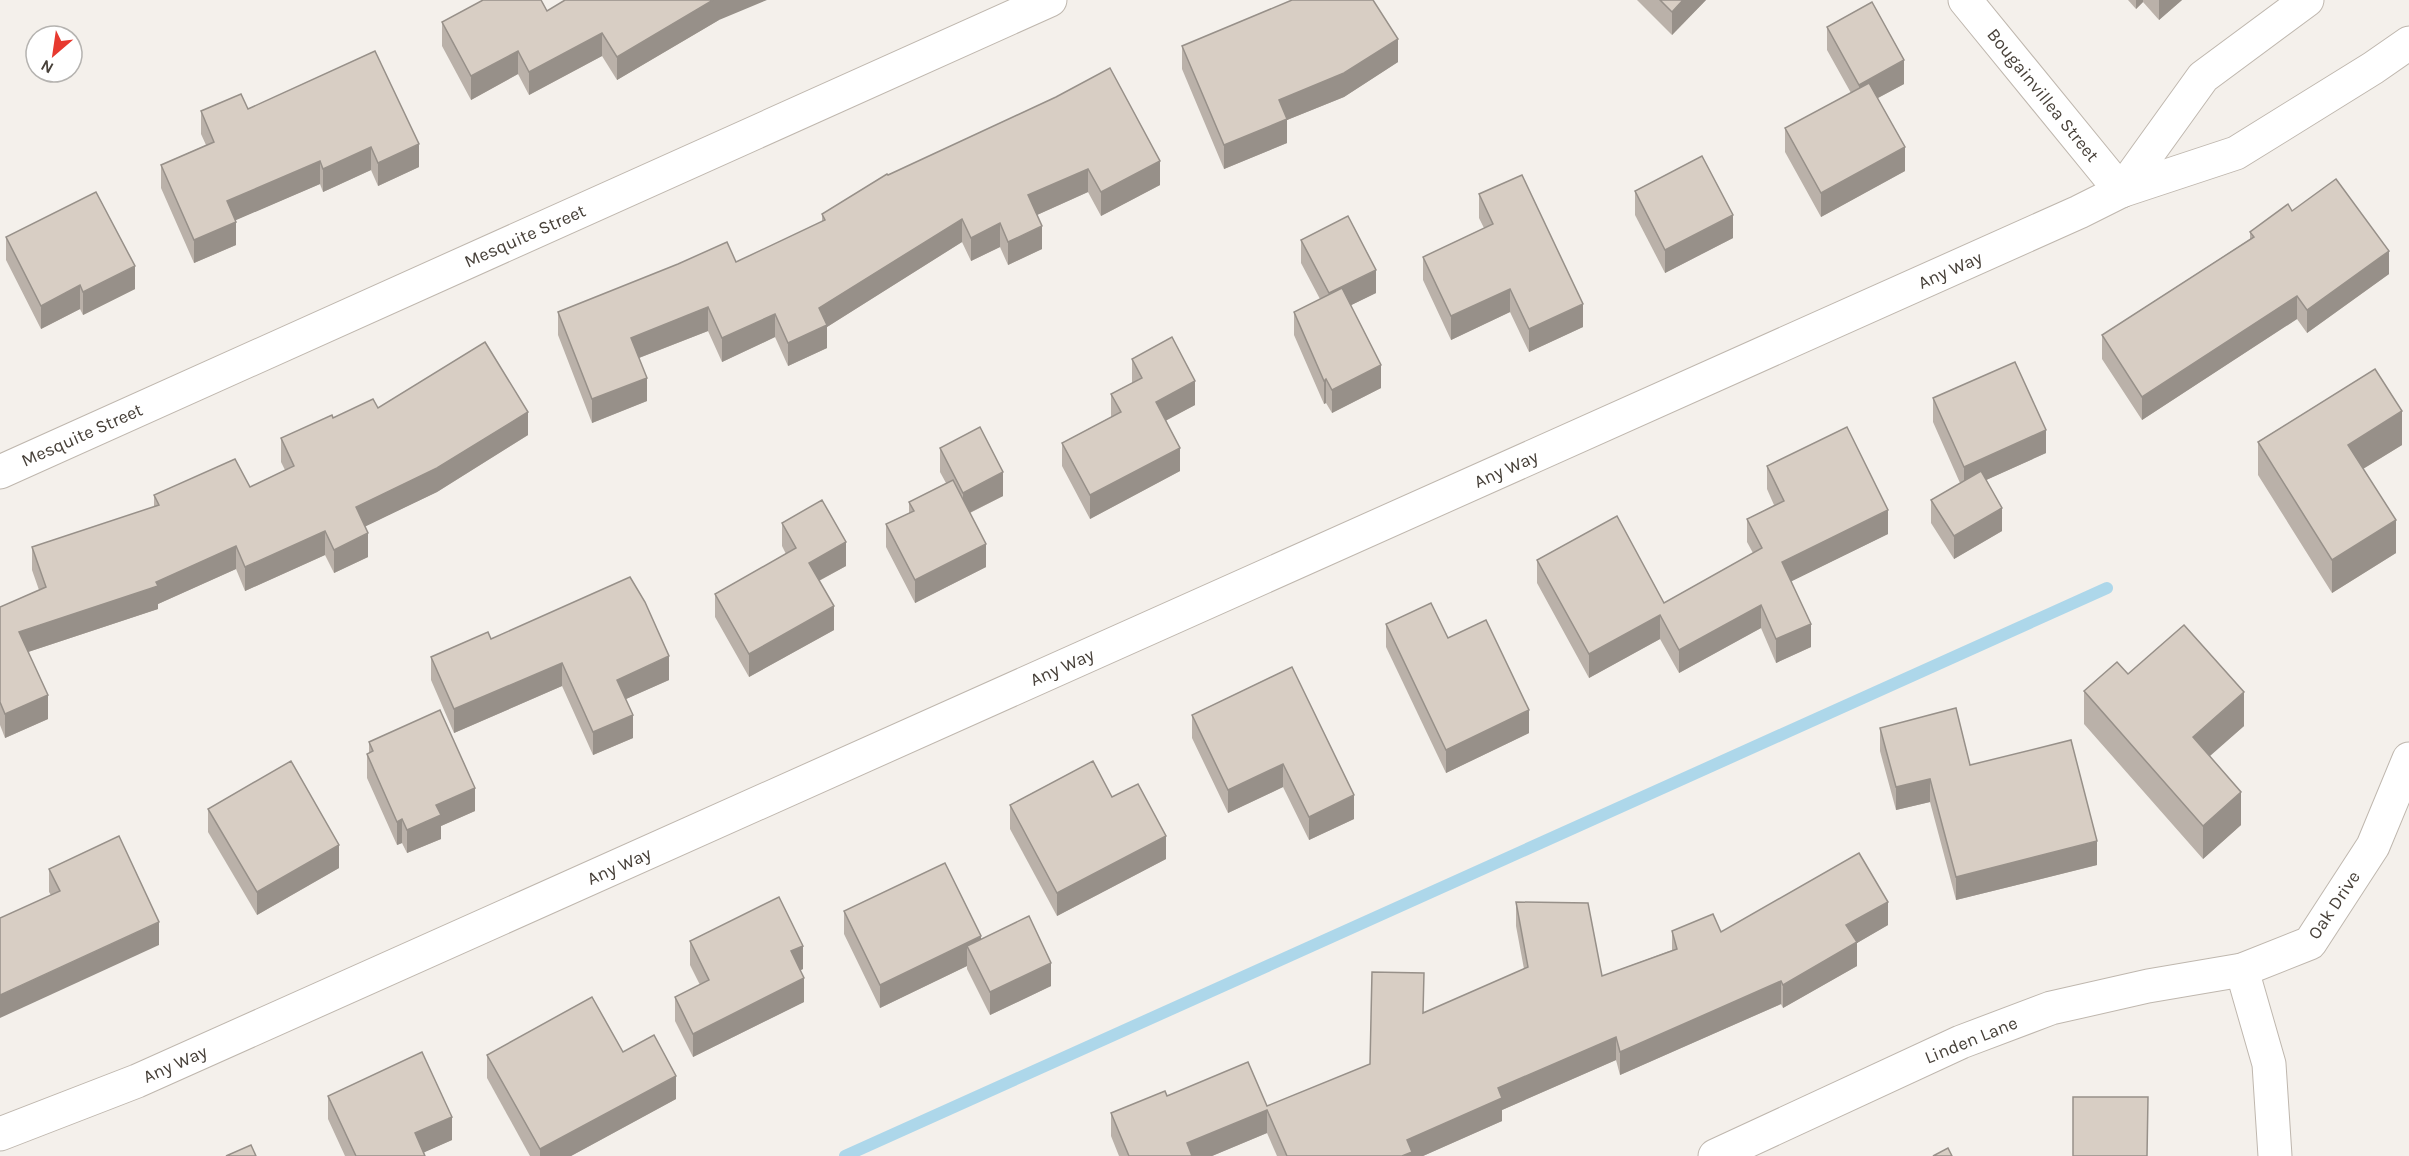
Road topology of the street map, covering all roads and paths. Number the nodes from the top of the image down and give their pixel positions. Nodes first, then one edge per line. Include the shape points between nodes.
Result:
1 (1050, 0) edge
2 (1965, 0) edge
3 (2307, 0) edge
4 (2409, 43) edge
5 (2121, 191) junction
6 (0, 472) edge
7 (2409, 759) edge
8 (2242, 970) junction
9 (0, 1134) edge
10 (1715, 1156) edge
11 (2275, 1156) edge

1 - 6 street, Mesquite Street
2 - 5 street, Bougainvillea Street
3 - 5 street, Any Way via 2203,76
4 - 5 street, Any Way via 2236,153
5 - 9 street, Any Way via 137,1081
7 - 8 street, Oak Drive via 2373,846 2310,943
8 - 10 street, Linden Lane via 2051,1008 1961,1041
8 - 11 street via 2270,1064

